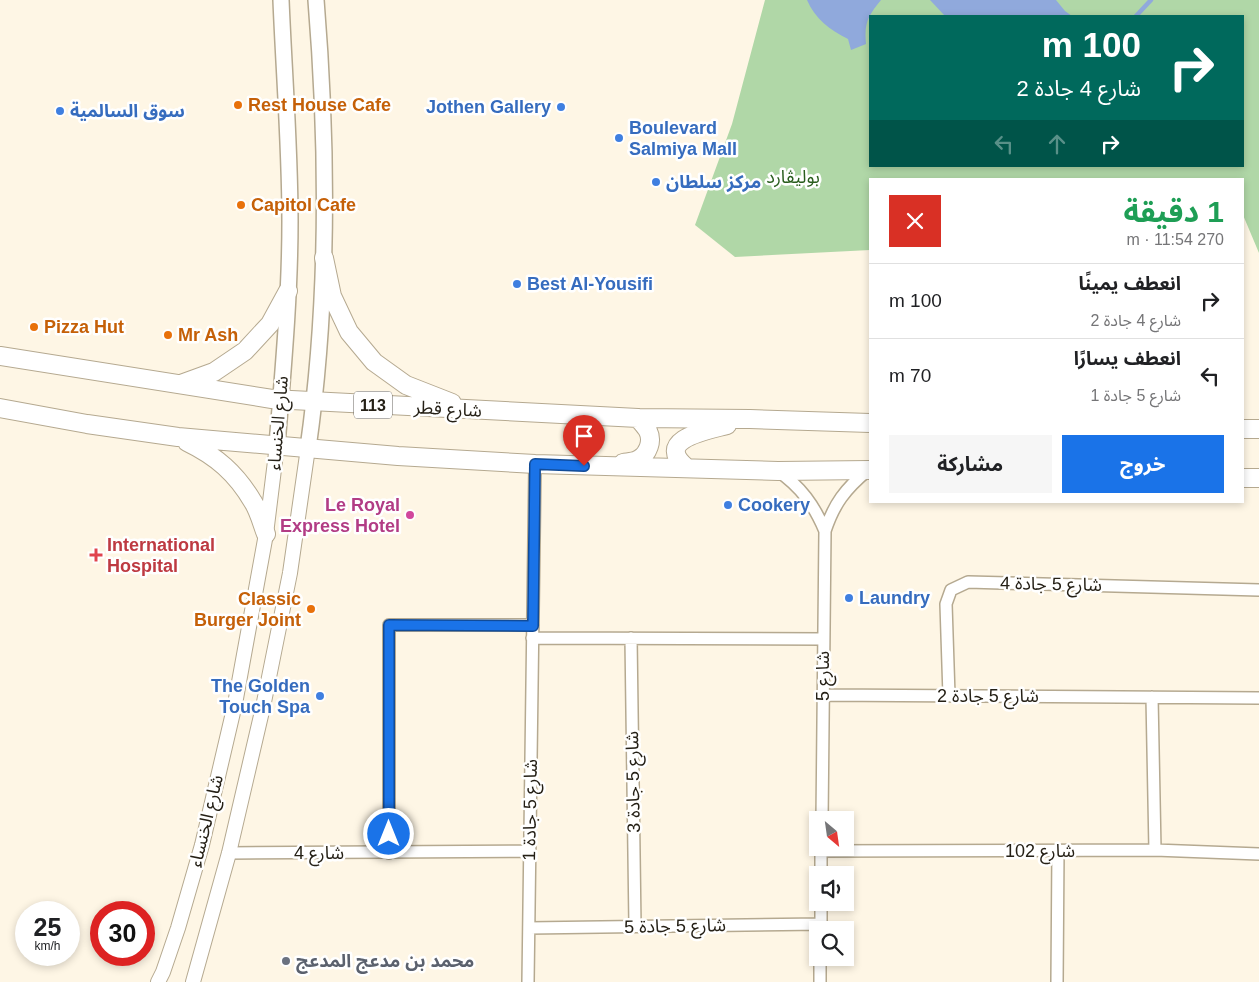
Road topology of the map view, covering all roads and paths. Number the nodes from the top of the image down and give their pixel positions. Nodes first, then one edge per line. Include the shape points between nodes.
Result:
1 (281, 0) edge
2 (316, 0) edge
3 (324, 258) junction
4 (288, 291) junction
5 (0, 356) edge
6 (179, 385) junction
7 (281, 399) junction
8 (314, 401) junction
9 (0, 408) edge
10 (484, 411) junction
11 (638, 418) junction
12 (750, 419) junction
13 (869, 423) edge
14 (1244, 429) edge
15 (1259, 429) edge
16 (178, 437) junction
17 (277, 445) junction
18 (308, 448) junction
19 (535, 464) junction
20 (601, 466) junction
21 (686, 467) junction
22 (778, 470) junction
23 (869, 470) edge
24 (1244, 478) edge
25 (1259, 478) edge
26 (825, 531) junction
27 (266, 534) junction
28 (1259, 590) edge
29 (533, 626) junction
30 (532, 638) junction
31 (631, 638) junction
32 (823, 639) junction
33 (823, 695) junction
34 (949, 696) junction
35 (1152, 697) junction
36 (1259, 698) edge
37 (822, 811) edge
38 (854, 849) edge
39 (1058, 850) junction
40 (1155, 850) junction
41 (530, 851) junction
42 (229, 853) junction
43 (389, 853) junction
44 (1259, 854) edge
45 (635, 926) junction
46 (809, 927) edge
47 (529, 928) junction
48 (820, 966) edge
49 (158, 982) edge
50 (193, 982) edge
51 (528, 982) edge
52 (820, 982) edge
53 (1057, 982) edge

1 - 4 main road, شارع الخنساء via 288,115
2 - 3 main road, شارع الخنساء via 323,115
3 - 8 main road, شارع الخنساء
3 - 10 main road via 336,305 349,332 374,362 406,385 442,400
4 - 6 main road via 270,324 245,351 214,372
4 - 7 main road, شارع الخنساء
5 - 6 main road, شارع قطر / 113
6 - 7 main road, شارع قطر / 113
7 - 8 main road, شارع قطر / 113
7 - 17 main road, شارع الخنساء
8 - 10 main road, شارع قطر / 113
8 - 18 main road, شارع الخنساء
9 - 16 main road
10 - 11 main road, شارع قطر / 113
11 - 12 main road, شارع قطر / 113
11 - 20 main road via 649,432 647,452 637,461
12 - 13 main road, شارع قطر / 113
12 - 21 main road via 688,436 678,444 676,452 678,461
14 - 15 main road
16 - 17 main road
16 - 27 main road via 208,452 234,475 254,503
17 - 18 main road
17 - 27 street, شارع الخنساء
18 - 19 main road
18 - 42 street, شارع الخنساء via 290,573
19 - 20 main road
19 - 29 street, شارع 5 جادة 1
20 - 21 main road
21 - 22 main road
22 - 23 main road
22 - 26 street, شارع 5 via 807,496
23 - 26 street, شارع 5 via 840,497
24 - 25 main road
26 - 32 street, شارع 5
27 - 49 street, شارع الخنساء via 235,704 202,845 164,972
28 - 34 street, شارع 5 جادة 4 via 968,582 951,590 946,604
29 - 30 street, شارع 5 جادة 1
29 - 43 street via 389,625
30 - 31 street
30 - 41 street, شارع 5 جادة 1
31 - 32 street
31 - 45 street, شارع 5 جادة 3
32 - 33 street, شارع 5
33 - 34 street, شارع 5 جادة 2
33 - 37 street, شارع 5
34 - 35 street, شارع 5 جادة 2
35 - 36 street, شارع 5 جادة 2
35 - 40 street
38 - 39 street, شارع 102
39 - 40 street, شارع 102
39 - 53 street
40 - 44 street, شارع 102
41 - 43 street, شارع 4
41 - 47 street, شارع 5 جادة 1
42 - 43 street, شارع 4
42 - 50 street, شارع الخنساء
45 - 46 street, شارع 5 جادة 5
45 - 47 street, شارع 5 جادة 5
47 - 51 street, شارع 5 جادة 1
48 - 52 street

